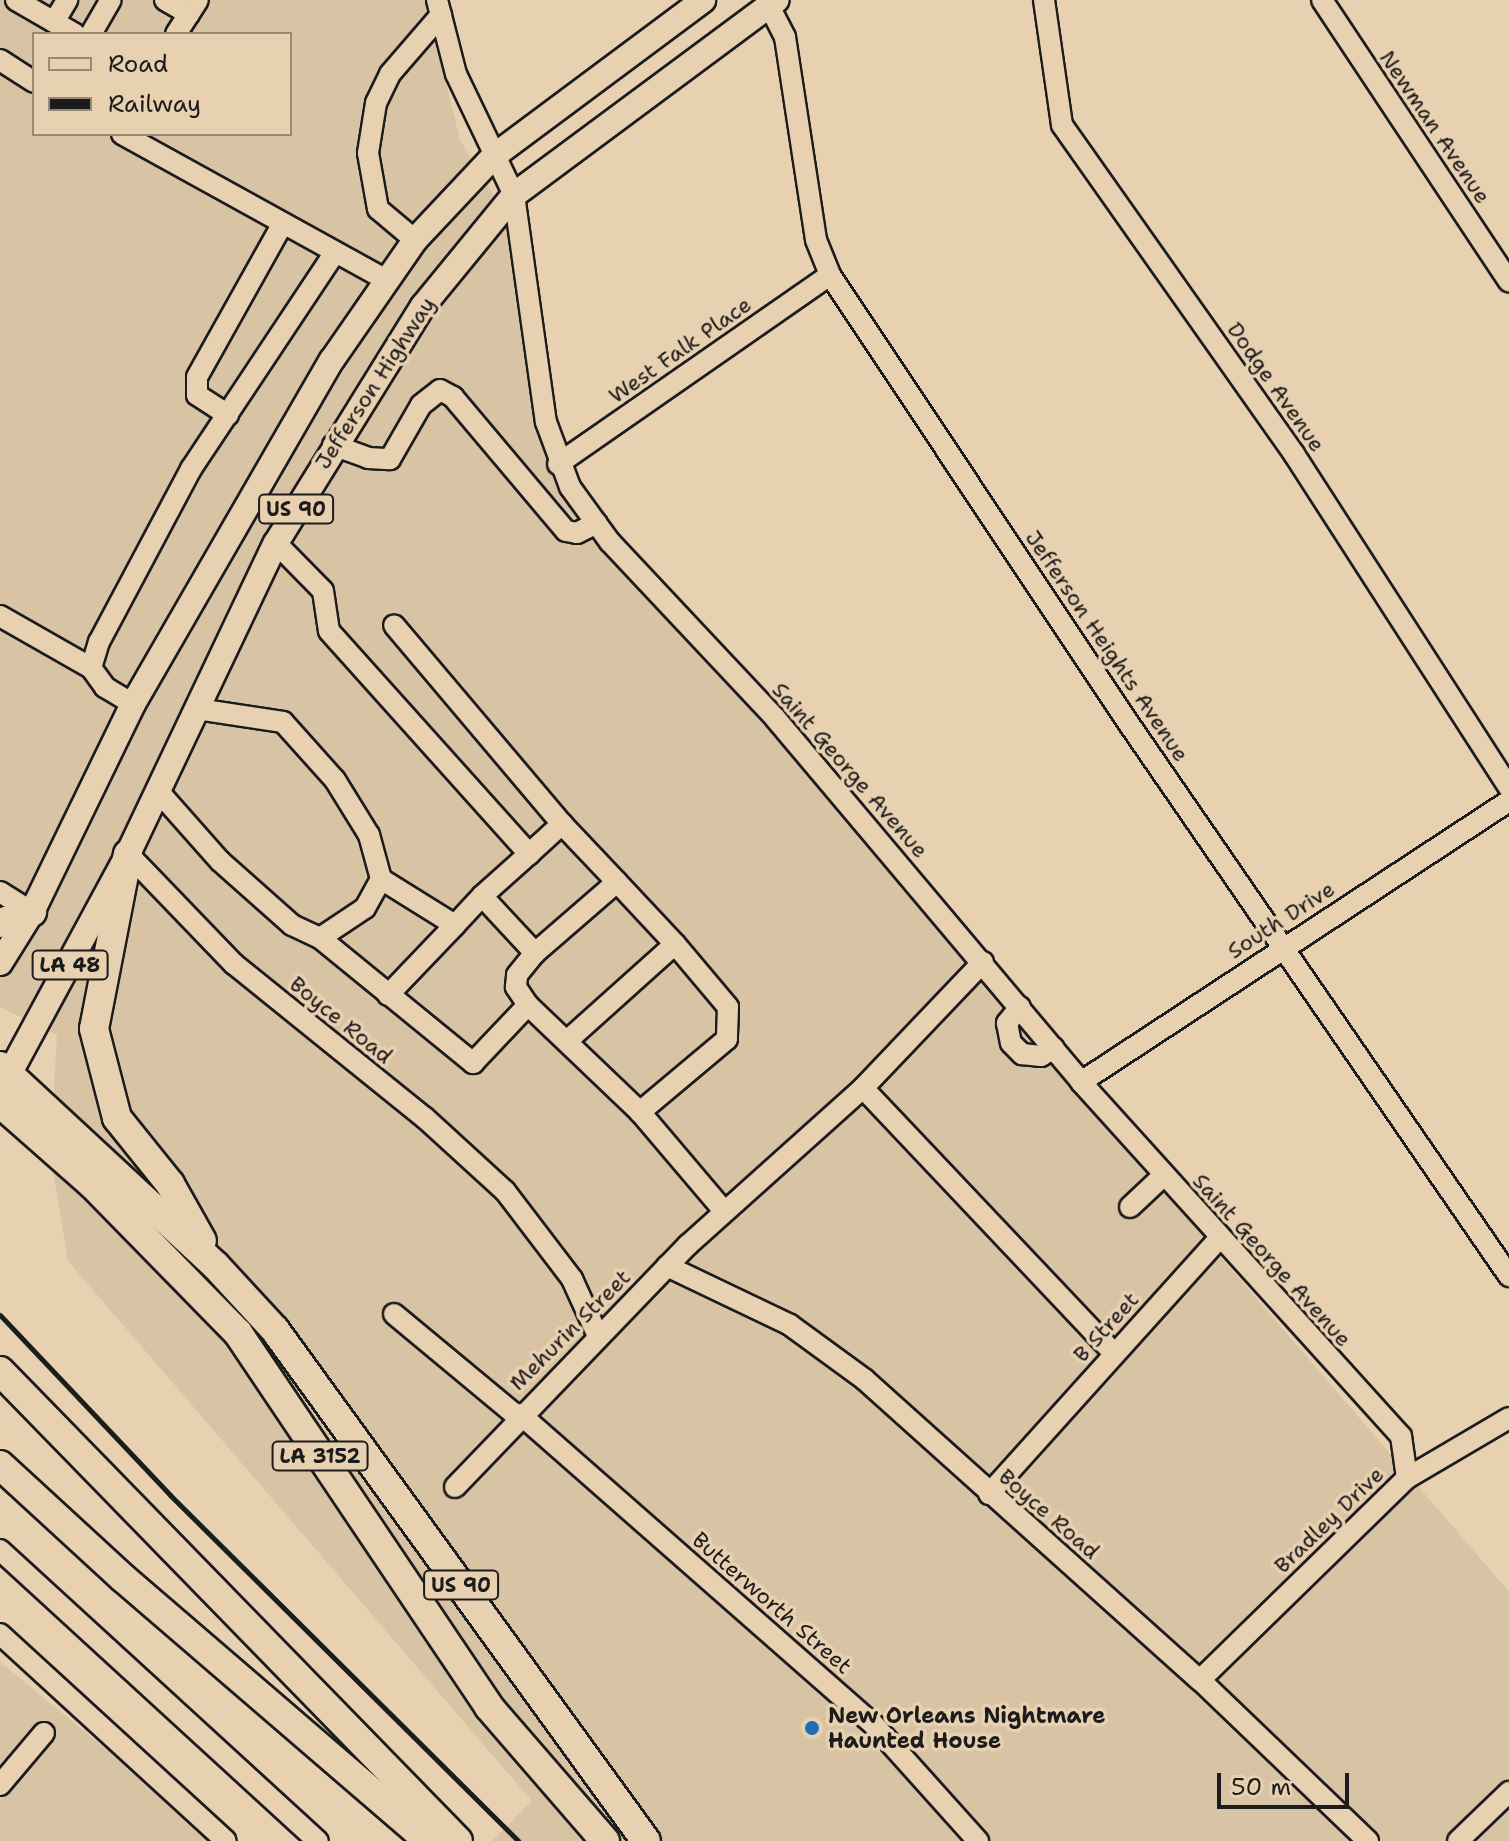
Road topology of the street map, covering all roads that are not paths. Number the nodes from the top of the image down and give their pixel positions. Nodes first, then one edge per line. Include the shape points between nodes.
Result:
1 (16, 0) edge
2 (67, 0) edge
3 (111, 0) edge
4 (165, 0) edge
5 (703, 0) edge
6 (1044, 0) edge
7 (1322, 0) edge
8 (771, 2) edge
9 (194, 7) edge
10 (439, 8) edge
11 (54, 22) junction
12 (72, 32) edge
13 (92, 32) edge
14 (177, 32) edge
15 (0, 60) edge
16 (32, 81) edge
17 (126, 136) edge
18 (494, 156) junction
19 (514, 195) junction
20 (283, 223) junction
21 (415, 240) junction
22 (335, 252) junction
23 (830, 275) junction
24 (386, 280) junction
25 (1509, 281) edge
26 (228, 415) junction
27 (333, 445) junction
28 (558, 464) junction
29 (238, 523) junction
30 (597, 523) junction
31 (276, 543) junction
32 (0, 616) edge
33 (394, 625) dead end
34 (91, 668) junction
35 (133, 704) junction
36 (197, 709) junction
37 (1509, 788) edge
38 (158, 791) junction
39 (1509, 801) edge
40 (562, 824) junction
41 (128, 854) junction
42 (529, 854) junction
43 (381, 879) junction
44 (617, 882) junction
45 (0, 892) edge
46 (482, 896) junction
47 (32, 912) junction
48 (0, 923) edge
49 (455, 925) junction
50 (320, 938) junction
51 (675, 944) junction
52 (1281, 948) junction
53 (535, 953) junction
54 (983, 962) junction
55 (0, 963) edge
56 (388, 995) junction
57 (528, 1005) junction
58 (1020, 1007) junction
59 (567, 1041) junction
60 (1054, 1048) junction
61 (4, 1077) edge
62 (1081, 1082) junction
63 (863, 1088) junction
64 (0, 1103) edge
65 (640, 1112) junction
66 (1163, 1176) junction
67 (1130, 1207) dead end
68 (724, 1211) junction
69 (1219, 1239) junction
70 (216, 1266) junction
71 (667, 1266) junction
72 (1509, 1276) edge
73 (394, 1314) dead end
74 (598, 1336) junction
75 (1114, 1353) junction
76 (0, 1371) edge
77 (519, 1416) junction
78 (1509, 1418) edge
79 (0, 1465) edge
80 (1407, 1478) junction
81 (455, 1487) dead end
82 (989, 1494) junction
83 (0, 1550) edge
84 (0, 1634) edge
85 (1200, 1680) junction
86 (44, 1733) dead end
87 (0, 1785) edge
88 (1509, 1792) edge
89 (226, 1841) edge
90 (318, 1841) edge
91 (429, 1841) edge
92 (458, 1841) edge
93 (605, 1841) edge
94 (646, 1841) edge
95 (978, 1841) edge
96 (1368, 1841) edge
97 (1458, 1841) edge

1 - 11 street
2 - 11 street
3 - 13 street
4 - 9 street
5 - 18 main road, Jefferson Highway / US 90
6 - 37 street, Dodge Avenue via 1062,125 1294,454
7 - 25 street, Newman Avenue
8 - 19 main road, Jefferson Highway / US 90
8 - 23 street, Jefferson Heights Avenue via 785,37 816,240
9 - 14 street
10 - 18 street, Saint George Avenue via 456,74
10 - 21 street via 390,74 376,103 368,153 378,209
11 - 12 street
15 - 16 street
17 - 20 street
18 - 19 street, Saint George Avenue
18 - 21 main road, Jefferson Highway / US 90
19 - 27 main road, Jefferson Highway / US 90 via 423,306
19 - 28 street, Saint George Avenue via 546,422
20 - 22 street
20 - 26 street via 197,377 197,395
21 - 24 main road, Jefferson Highway / US 90
22 - 24 street
22 - 26 street
23 - 28 street, West Falk Place
23 - 52 street, Jefferson Heights Avenue
24 - 29 main road, Jefferson Highway / US 90 via 332,360
26 - 34 street via 184,483 99,642
27 - 30 street via 368,458 390,459 421,405 440,390 453,397 566,531 577,533
27 - 31 main road, Jefferson Highway / US 90
28 - 30 street, Saint George Avenue
29 - 31 main road
29 - 35 main road, Jefferson Highway / US 90
30 - 54 street, Saint George Avenue via 775,718
31 - 36 main road, Jefferson Highway / US 90
31 - 42 street via 323,591 329,631
32 - 34 street
33 - 40 street
34 - 35 street via 105,687
35 - 47 main road, Jefferson Highway / US 90
36 - 38 main road, Jefferson Highway / US 90
36 - 43 street via 283,722 335,780 356,813 369,835
38 - 41 main road, Jefferson Highway / US 90
38 - 50 street via 220,861 292,925
39 - 52 street, South Drive
40 - 42 street
40 - 44 street
41 - 61 main road, Jefferson Highway / LA 48
41 - 70 highway, US 90 via 94,1029 117,1118 170,1184
41 - 74 street, Boyce Road via 234,964 425,1118 505,1191 572,1279
42 - 46 street
43 - 49 street
43 - 50 street via 365,908
44 - 51 street
44 - 53 street
45 - 47 street
46 - 49 street
46 - 53 street
47 - 48 highway
47 - 55 main road, Jefferson Highway / US 90
49 - 56 street
50 - 56 street
51 - 59 street
51 - 65 street via 728,1007 727,1039
52 - 62 street, South Drive
52 - 72 street, Jefferson Heights Avenue
53 - 57 street via 517,975 516,987
54 - 58 street, Saint George Avenue
54 - 63 street, Mehurin Street
56 - 57 street via 473,1063
57 - 59 street
58 - 60 street, Saint George Avenue
58 - 60 street via 1007,1023 1011,1043 1022,1054 1041,1056
59 - 65 street
60 - 62 street, Saint George Avenue
61 - 70 highway
62 - 66 street, Saint George Avenue
63 - 68 street, Mehurin Street
63 - 75 street
64 - 93 highway, LA 3152 via 93,1185 238,1333 489,1707
65 - 68 street
66 - 67 street
66 - 69 street, Saint George Avenue
68 - 71 street, Mehurin Street
69 - 75 street, B Street
69 - 80 street, Saint George Avenue via 1401,1436
70 - 94 highway, US 90 via 275,1330
71 - 74 street, Mehurin Street
71 - 82 street, Boyce Road via 790,1325 864,1379
73 - 77 street, Butterworth Street
74 - 77 street, Mehurin Street
75 - 82 street, B Street
76 - 92 highway
77 - 81 street, Mehurin Street
77 - 95 street, Butterworth Street via 874,1725
78 - 80 street, Bradley Drive
79 - 91 highway
80 - 85 street, Bradley Drive
82 - 85 street, Boyce Road
83 - 90 street
84 - 89 street
85 - 96 street, Boyce Road
86 - 87 street
88 - 97 street

